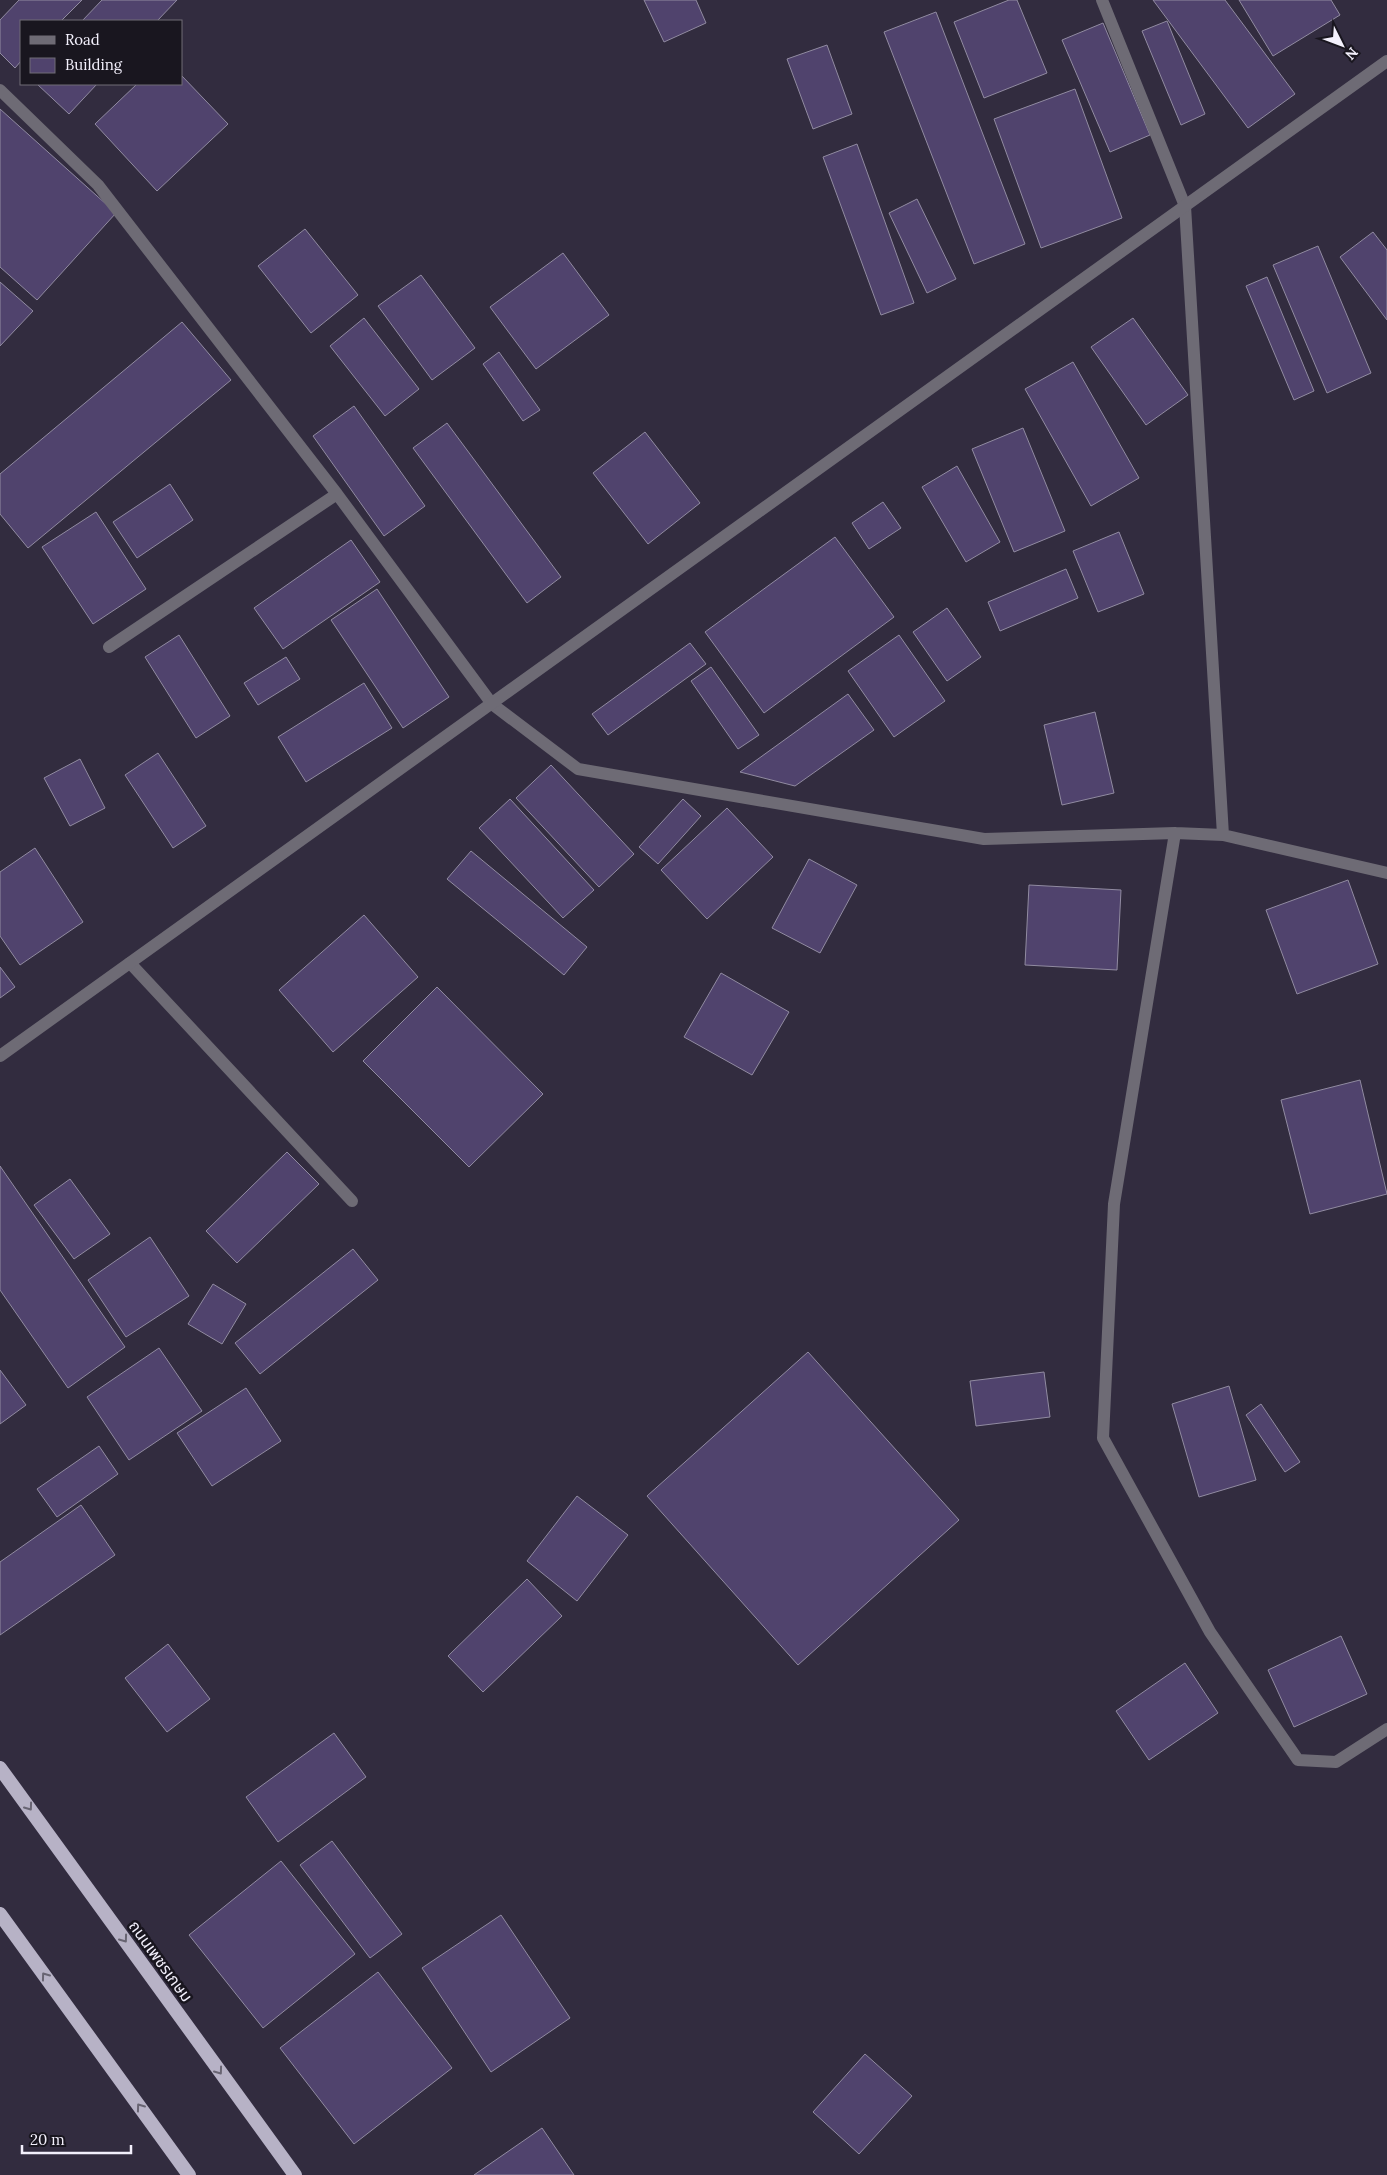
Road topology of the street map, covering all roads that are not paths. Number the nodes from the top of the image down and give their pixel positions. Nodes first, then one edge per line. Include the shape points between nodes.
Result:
1 (1102, 0) edge
2 (1387, 62) edge
3 (0, 90) edge
4 (1185, 206) junction
5 (337, 494) junction
6 (109, 647) dead end
7 (492, 704) junction
8 (1175, 833) junction
9 (1223, 835) junction
10 (1387, 873) edge
11 (130, 963) junction
12 (0, 1056) edge
13 (352, 1201) dead end
14 (1387, 1729) edge
15 (0, 1768) edge
16 (0, 1914) edge
17 (189, 2175) edge
18 (294, 2175) edge

1 - 4 street
2 - 4 street
3 - 5 street via 98,185
4 - 7 street
4 - 9 street
5 - 6 street
5 - 7 street
7 - 8 street via 578,769 984,839
7 - 11 street
8 - 9 street
8 - 14 street via 1114,1204 1103,1438 1210,1632 1298,1760 1336,1762
9 - 10 street
11 - 12 street
11 - 13 street
15 -> 18 highway, ถนนเพชรเกษม
17 -> 16 highway

